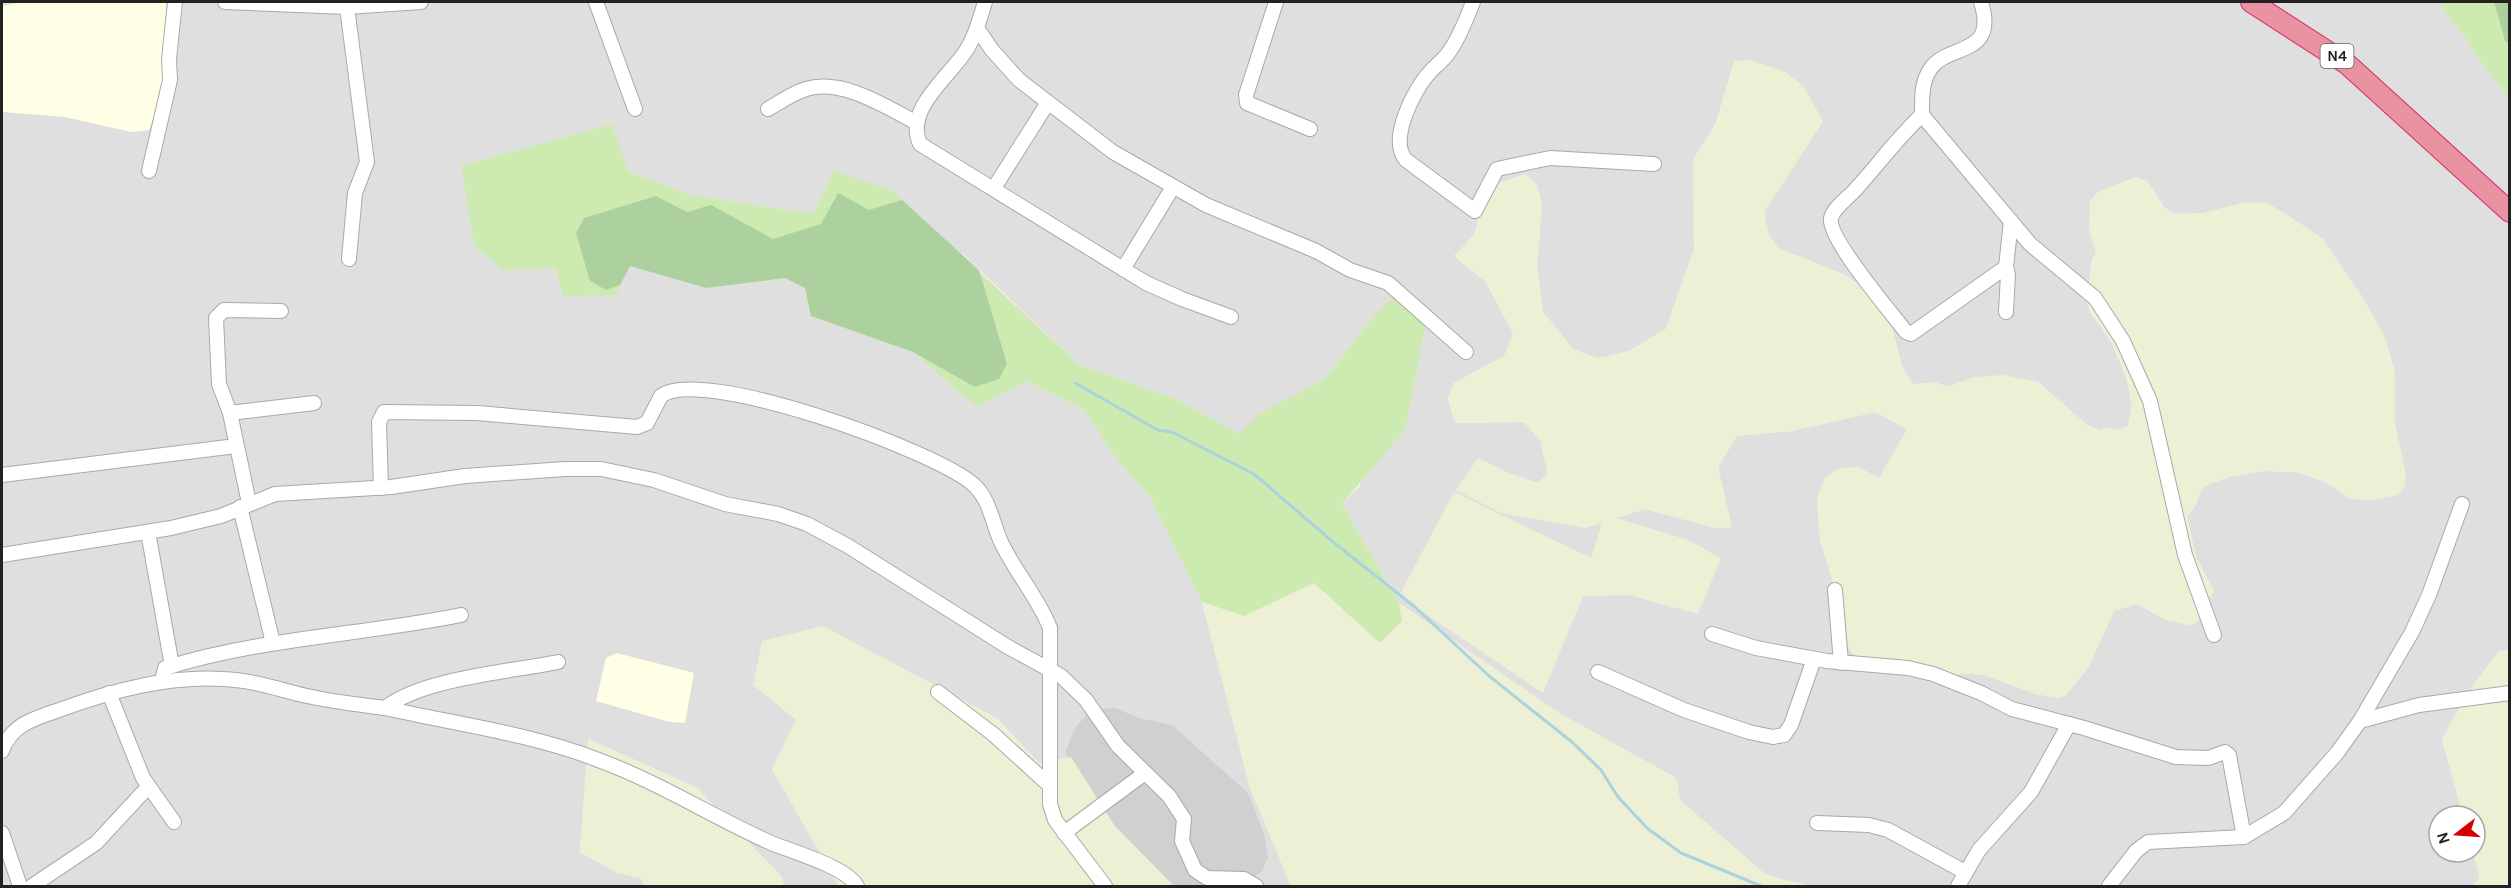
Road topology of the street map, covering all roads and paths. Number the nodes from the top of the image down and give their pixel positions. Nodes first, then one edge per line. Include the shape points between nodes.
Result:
1 (175, 2) edge
2 (225, 2) edge
3 (421, 2) edge
4 (596, 2) edge
5 (985, 2) edge
6 (1276, 2) edge
7 (1473, 2) edge
8 (1981, 2) edge
9 (2251, 2) edge
10 (2272, 2) edge
11 (347, 7) junction
12 (977, 28) junction
13 (2350, 60) junction
14 (1047, 104) junction
15 (635, 109) dead end
16 (768, 109) dead end
17 (1922, 115) junction
18 (2417, 118) junction
19 (917, 123) junction
20 (1310, 129) dead end
21 (1654, 164) dead end
22 (149, 171) dead end
23 (1173, 187) junction
24 (994, 188) junction
25 (2510, 195) edge
26 (2510, 212) edge
27 (2011, 221) junction
28 (349, 259) dead end
29 (2006, 267) junction
30 (1123, 269) junction
31 (281, 311) dead end
32 (2006, 312) dead end
33 (1231, 317) dead end
34 (1466, 352) dead end
35 (314, 403) dead end
36 (230, 413) junction
37 (236, 446) junction
38 (2, 475) edge
39 (381, 488) junction
40 (2462, 504) dead end
41 (245, 505) junction
42 (148, 532) junction
43 (2, 555) edge
44 (1835, 590) dead end
45 (461, 615) dead end
46 (1712, 634) dead end
47 (2214, 635) dead end
48 (273, 643) junction
49 (1814, 659) junction
50 (558, 662) dead end
51 (1841, 663) junction
52 (172, 666) junction
53 (1051, 672) junction
54 (1598, 672) dead end
55 (162, 681) junction
56 (938, 692) dead end
57 (109, 693) junction
58 (2510, 693) edge
59 (385, 708) junction
60 (2360, 721) junction
61 (2069, 723) junction
62 (4, 730) edge
63 (2, 751) edge
64 (1145, 773) junction
65 (1048, 784) junction
66 (148, 787) junction
67 (174, 822) dead end
68 (1817, 823) dead end
69 (2, 833) edge
70 (1064, 833) junction
71 (2244, 837) junction
72 (1965, 872) junction
73 (20, 886) edge
74 (32, 886) edge
75 (857, 886) edge
76 (1105, 886) edge
77 (1256, 886) edge
78 (1958, 886) edge
79 (2109, 886) edge

1 - 22 street via 170,80
2 - 11 street
3 - 11 street
4 - 15 street
5 - 12 street
6 - 20 street via 1246,95 1247,103
7 - 21 street via 1452,48 1429,73 1407,112 1399,143 1406,160 1475,211 1497,169 1550,158
8 - 17 street via 1984,20 1978,38 1971,48 1939,60 1931,68 1922,93
9 - 13 highway, N4
10 - 13 highway, N4
11 - 28 street via 367,162 355,193
12 - 14 street via 1004,65
12 - 19 street via 965,53 933,92
13 - 18 highway, N4
14 - 23 street via 1113,152
14 - 24 street
16 - 19 street via 805,89 822,87 845,90
17 - 27 street
17 - 29 street via 1900,134 1835,210 1832,226 1842,248 1911,334
18 - 25 highway, N4
18 - 26 highway, N4
19 - 24 street via 920,144
23 - 30 street
23 - 34 street via 1350,270 1388,283
24 - 30 street
27 - 29 street
27 - 47 street via 2047,260 2095,298 2123,341 2150,402 2185,555
29 - 32 street
30 - 33 street via 1182,299
31 - 36 street via 218,313 219,384
35 - 36 street
36 - 37 street
37 - 38 street
37 - 41 street
39 - 41 street via 282,493
39 - 53 street via 465,476 601,469 654,480 725,504 778,514 848,546
39 - 53 street via 380,416 388,411 534,417 637,427 647,423 666,391 722,393 787,406 913,451 974,485 989,506 1001,542 1041,605 1050,628
40 - 60 street via 2416,623
41 - 42 street via 221,516
41 - 48 street
42 - 43 street
42 - 52 street
44 - 51 street
45 - 48 street
46 - 49 street via 1756,648
48 - 52 street
49 - 51 street
49 - 54 street via 1791,725 1784,735 1773,736 1684,710
50 - 59 street via 454,682 401,698
51 - 61 street via 1932,674 2012,709
52 - 55 street via 163,669
53 - 64 street via 1071,683 1118,746
53 - 65 street
55 - 57 street
55 - 59 street via 245,681
56 - 65 street via 993,734
57 - 62 street
57 - 66 street
58 - 60 street via 2419,705
59 - 75 street via 601,760 697,804 767,842 844,873
60 - 71 street via 2290,807
61 - 71 street via 2176,757 2208,758 2225,752 2229,755
61 - 72 street via 2031,792 1979,850
62 - 63 street
64 - 70 street
64 - 77 street via 1169,796 1184,819 1182,841 1200,875 1244,879
65 - 70 street via 1055,820
66 - 67 street
66 - 74 street via 96,843
68 - 72 street via 1869,825 1888,830
69 - 73 street
70 - 76 street
71 - 79 street via 2148,842 2136,850
72 - 78 street

